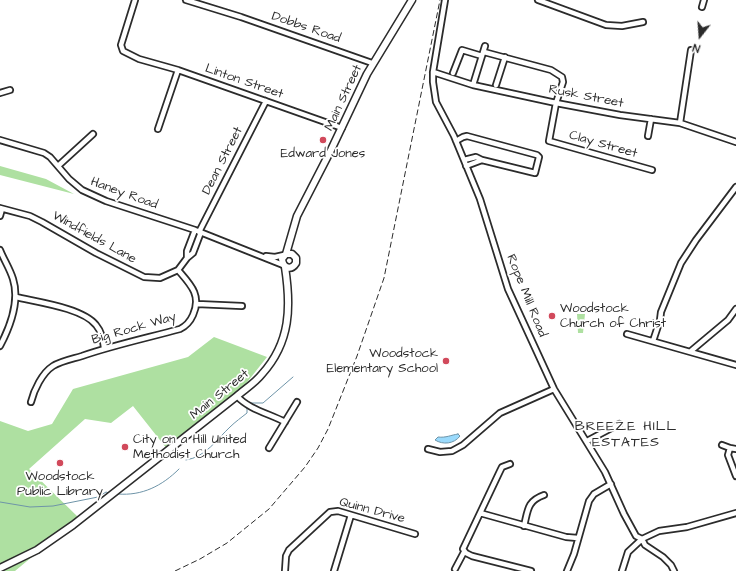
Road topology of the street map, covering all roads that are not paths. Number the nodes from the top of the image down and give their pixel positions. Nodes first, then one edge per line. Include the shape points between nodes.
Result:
1 (135, 0) edge
2 (186, 0) edge
3 (412, 0) edge
4 (445, 0) edge
5 (538, 0) edge
6 (704, 0) edge
7 (200, 2) edge
8 (702, 8) dead end
9 (644, 22) dead end
10 (485, 46) dead end
11 (691, 50) dead end
12 (483, 54) junction
13 (505, 58) junction
14 (372, 63) junction
15 (178, 70) junction
16 (433, 72) junction
17 (453, 74) dead end
18 (473, 85) junction
19 (496, 85) dead end
20 (10, 90) dead end
21 (0, 93) edge
22 (266, 101) junction
23 (556, 103) junction
24 (651, 119) junction
25 (680, 123) junction
26 (342, 128) junction
27 (158, 129) dead end
28 (94, 134) dead end
29 (648, 136) dead end
30 (0, 140) edge
31 (456, 140) junction
32 (736, 142) edge
33 (464, 160) junction
34 (482, 160) junction
35 (58, 166) junction
36 (466, 166) junction
37 (652, 170) dead end
38 (736, 186) edge
39 (1, 209) edge
40 (0, 216) edge
41 (293, 230) junction
42 (198, 231) junction
43 (0, 250) edge
44 (252, 253) junction
45 (285, 255) junction
46 (295, 256) junction
47 (284, 266) junction
48 (294, 266) junction
49 (178, 270) junction
50 (289, 289) junction
51 (16, 298) junction
52 (197, 304) junction
53 (242, 306) dead end
54 (736, 309) edge
55 (627, 334) dead end
56 (653, 342) junction
57 (0, 346) edge
58 (104, 348) junction
59 (691, 351) junction
60 (736, 365) edge
61 (554, 389) junction
62 (236, 396) junction
63 (31, 402) dead end
64 (297, 402) dead end
65 (285, 422) junction
66 (619, 424) dead end
67 (587, 441) junction
68 (722, 445) dead end
69 (269, 448) dead end
70 (730, 448) junction
71 (428, 449) dead end
72 (736, 449) edge
73 (510, 464) dead end
74 (736, 476) edge
75 (611, 484) junction
76 (544, 495) dead end
77 (480, 513) junction
78 (736, 513) edge
79 (351, 515) junction
80 (524, 526) junction
81 (415, 534) dead end
82 (578, 538) junction
83 (642, 539) junction
84 (464, 552) junction
85 (0, 568) edge
86 (455, 569) dead end
87 (285, 571) edge
88 (334, 571) edge
89 (531, 571) edge
90 (568, 571) edge
91 (622, 571) edge
92 (674, 571) edge

1 - 15 street, Linton Street via 121,45 123,51 139,59
2 - 7 street, Dobbs Road
3 - 14 main road, Main Street
4 - 16 street, Rope Mill Road
5 - 9 street via 606,25 622,26
6 - 8 street
7 - 14 street, Dobbs Road
10 - 12 street
11 - 25 street
12 - 13 street
12 - 17 street via 462,50
12 - 18 street
13 - 19 street
13 - 23 street via 550,70 562,77 563,82
14 - 26 main road, Main Street
15 - 22 street, Linton Street
15 - 27 street
16 - 18 street, Rusk Street
16 - 31 street, Rope Mill Road via 436,102
18 - 23 street, Rusk Street
20 - 21 street
22 - 26 street, Linton Street
22 - 42 street, Dean Street
23 - 24 street, Rusk Street
23 - 37 street, Clay Street via 549,141
24 - 25 street, Rusk Street
24 - 29 street
25 - 32 street, Rusk Street
26 - 41 main road, Main Street
28 - 35 street
30 - 35 street, Haney Road via 44,153
31 - 33 street, Rope Mill Road
31 - 34 street via 467,136 539,157 535,173
33 - 34 street via 476,157
33 - 36 street, Rope Mill Road
34 - 36 street
35 - 42 street, Haney Road via 82,190 106,201
36 - 61 street, Rope Mill Road via 480,199 508,289
38 - 56 street via 681,263 661,312
39 - 40 street
39 - 49 street, Windfields Lane via 30,216 144,277 160,278
41 - 45 main road, Main Street
41 - 46 main road, Main Street via 292,250
42 - 44 street, Haney Road
42 - 49 street via 187,252 187,258
43 - 51 street via 13,279
44 - 45 street, Haney Road via 276,257
44 - 47 street, Haney Road
45 - 46 main road
45 - 47 main road, Main Street via 282,259
46 - 48 main road, Main Street via 297,262
47 - 48 main road
47 - 50 main road, Main Street
48 - 50 main road, Main Street
49 - 52 street via 191,285
50 - 62 main road, Main Street via 288,321 279,350 262,375
51 - 57 street via 8,330
51 - 58 street via 53,305 89,318 102,335
52 - 53 street
52 - 58 street, Big Rock Way via 190,320 180,329
54 - 59 street via 728,320
55 - 56 street
56 - 59 street
58 - 63 street, Big Rock Way via 52,366 33,393
59 - 60 street
61 - 67 street, Rope Mill Road
61 - 71 street via 500,413 463,445 452,451
62 - 65 street via 248,405
62 - 85 main road, Main Street via 73,525 37,550
64 - 65 street
65 - 69 street
66 - 67 street
67 - 75 street, Rope Mill Road
68 - 70 street
70 - 72 street
70 - 74 street via 728,455
73 - 77 street via 502,467
75 - 82 street via 594,494 589,501
75 - 83 street, Rope Mill Road via 636,536
76 - 80 street via 531,502
77 - 80 street
77 - 84 street via 464,546
78 - 83 street via 688,527 659,531
79 - 81 street, Quinn Drive
79 - 87 street, Quinn Drive via 334,511 325,515 289,550
79 - 88 street
80 - 82 street
82 - 90 street
83 - 91 street via 628,552
83 - 92 street, Rope Mill Road via 645,545 667,561
84 - 86 street
84 - 89 street

